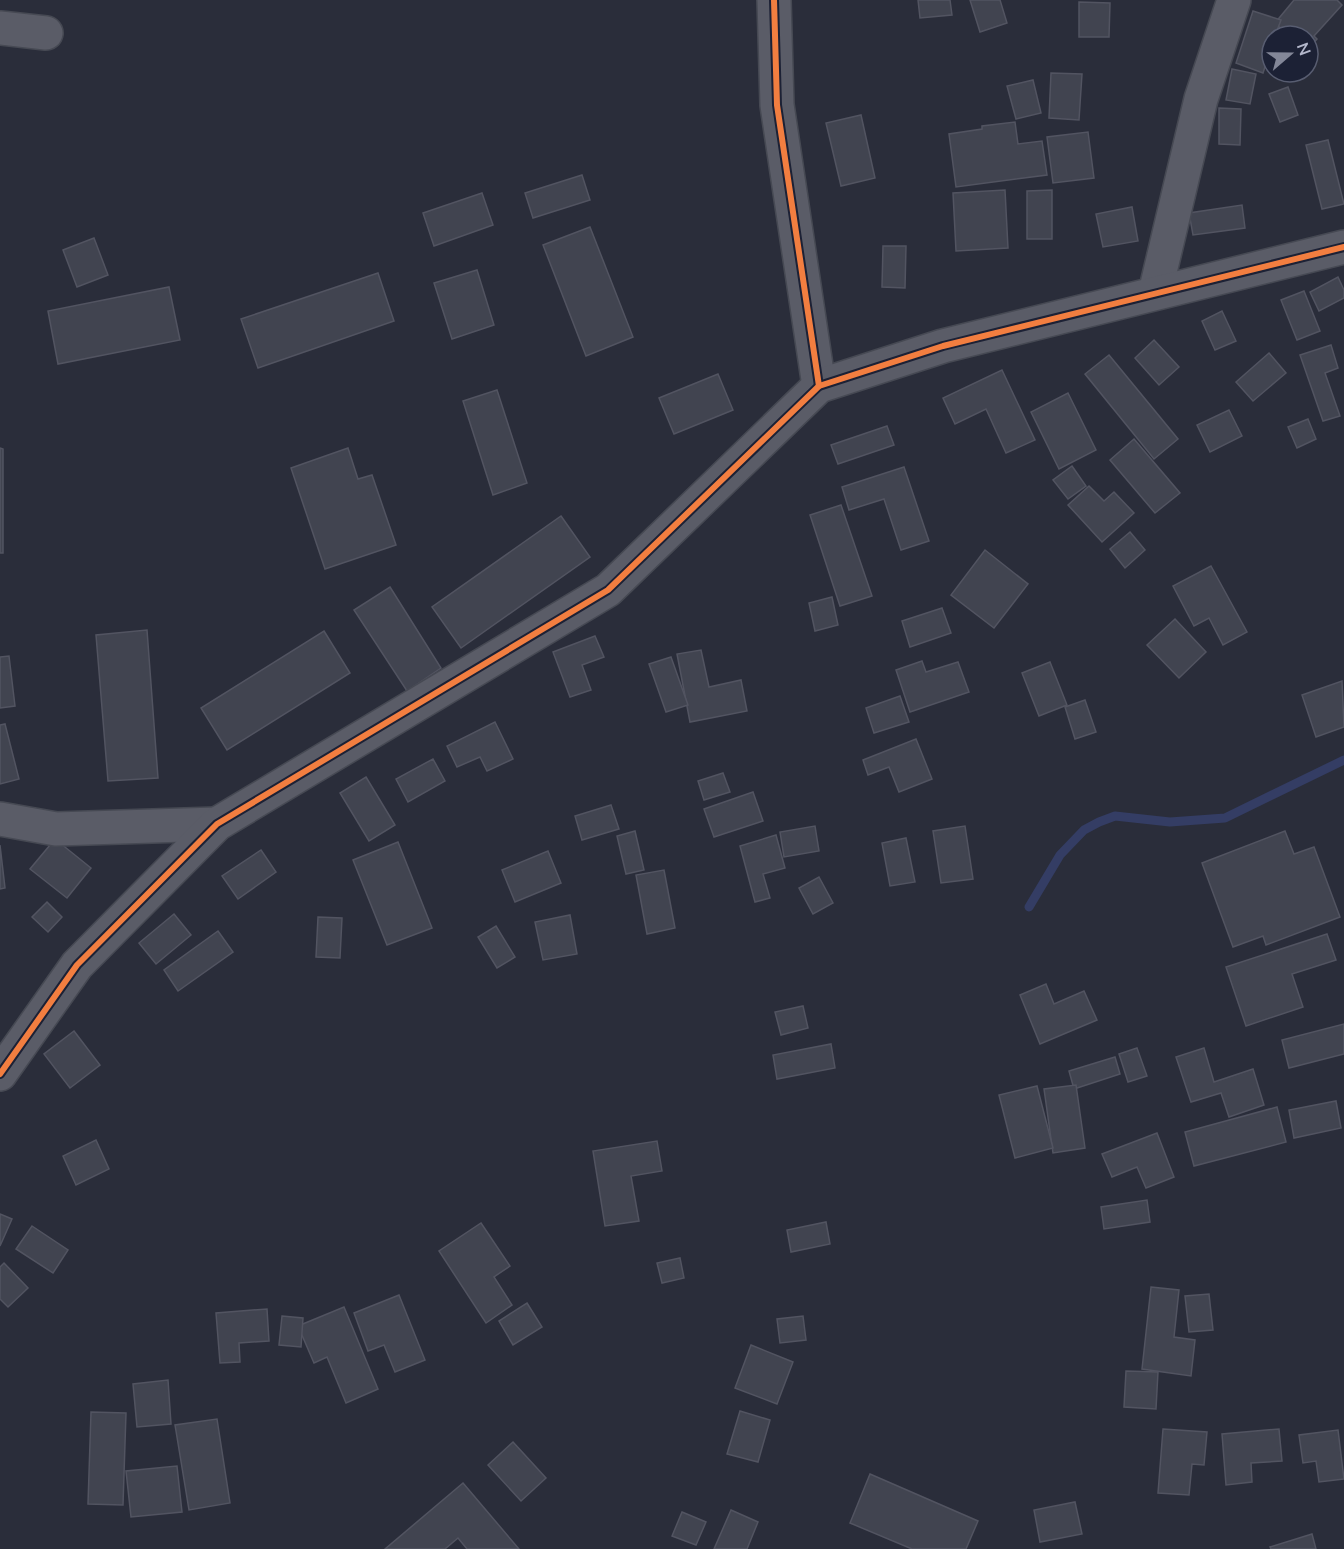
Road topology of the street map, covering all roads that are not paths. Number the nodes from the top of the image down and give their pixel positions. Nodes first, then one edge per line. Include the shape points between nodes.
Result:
1 (774, 0) edge
2 (1234, 0) edge
3 (0, 28) edge
4 (46, 33) dead end
5 (1344, 247) edge
6 (1155, 293) junction
7 (819, 386) junction
8 (0, 819) edge
9 (217, 824) junction
10 (0, 1074) edge

1 - 7 street via 777,105
2 - 6 street via 1201,99
3 - 4 street
5 - 6 street
6 - 7 street via 943,346
7 - 9 street via 608,590
8 - 9 street via 57,829
9 - 10 street via 77,965

